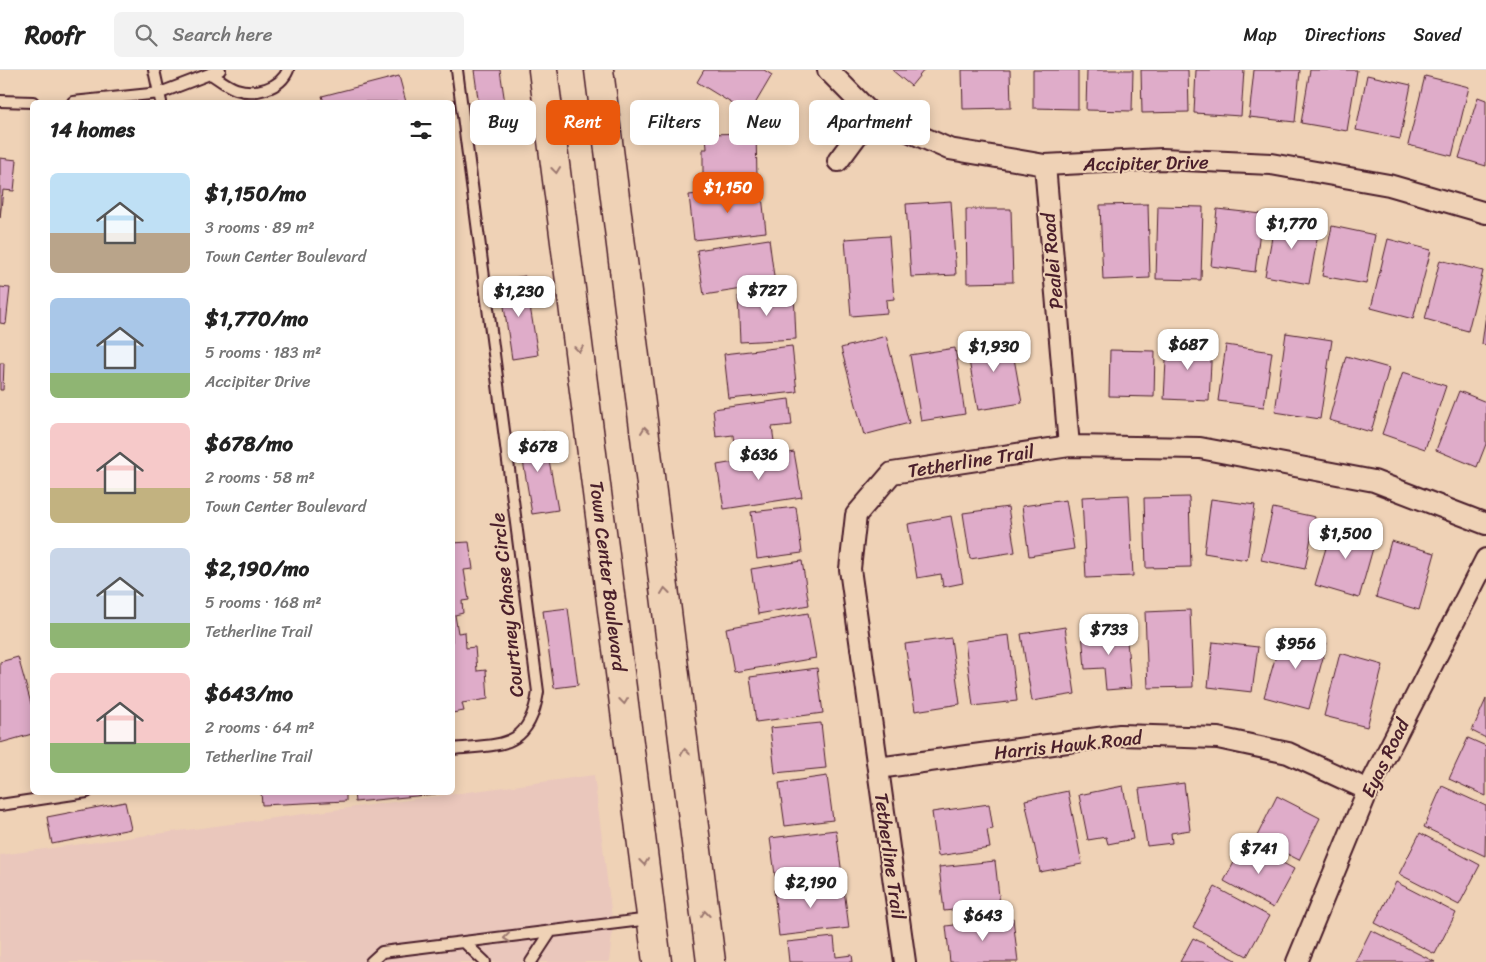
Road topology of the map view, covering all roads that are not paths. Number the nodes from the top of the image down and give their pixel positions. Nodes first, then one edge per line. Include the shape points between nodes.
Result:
1 (154, 70) edge
2 (288, 70) edge
3 (457, 70) edge
4 (544, 70) edge
5 (599, 70) edge
6 (828, 70) edge
7 (216, 72) edge
8 (160, 98) edge
9 (116, 100) edge
10 (858, 100) edge
11 (0, 101) edge
12 (30, 102) edge
13 (930, 140) edge
14 (850, 145) edge
15 (838, 161) dead end
16 (1045, 166) junction
17 (1486, 213) edge
18 (1069, 446) junction
19 (1486, 524) edge
20 (1486, 560) edge
21 (455, 749) edge
22 (878, 768) junction
23 (1368, 790) junction
24 (67, 795) edge
25 (0, 805) edge
26 (651, 919) junction
27 (550, 933) junction
28 (464, 942) junction
29 (372, 962) edge
30 (485, 962) edge
31 (531, 962) edge
32 (657, 962) edge
33 (712, 962) edge
34 (905, 962) edge
35 (1297, 962) edge

1 - 8 lane
2 - 7 lane via 284,78 264,90 237,89
3 - 21 lane, Courtney Chase Circle via 538,692 534,714 524,732 502,744
4 -> 26 main road, Town Center Boulevard
33 -> 5 main road
6 - 10 street, Accipiter Drive
7 - 8 lane
8 - 9 lane
11 - 12 lane
13 - 16 street, Accipiter Drive via 949,149
14 - 15 street
16 - 17 street, Accipiter Drive via 1162,159 1272,164 1389,185
16 - 18 street, Pealei Road
18 - 19 street, Tetherline Trail via 1200,448 1374,482
18 - 22 street, Tetherline Trail via 892,472 856,515 850,569
20 - 23 street, Eyas Road
22 - 23 street, Harris Hawk Road via 1120,735 1218,738 1288,752
22 - 34 street, Tetherline Trail
23 - 35 street, Eyas Road
24 - 25 lane
26 - 27 lane
26 - 32 main road, Town Center Boulevard
27 -> 28 lane
27 - 31 lane
28 - 29 lane via 382,952
28 - 30 lane

